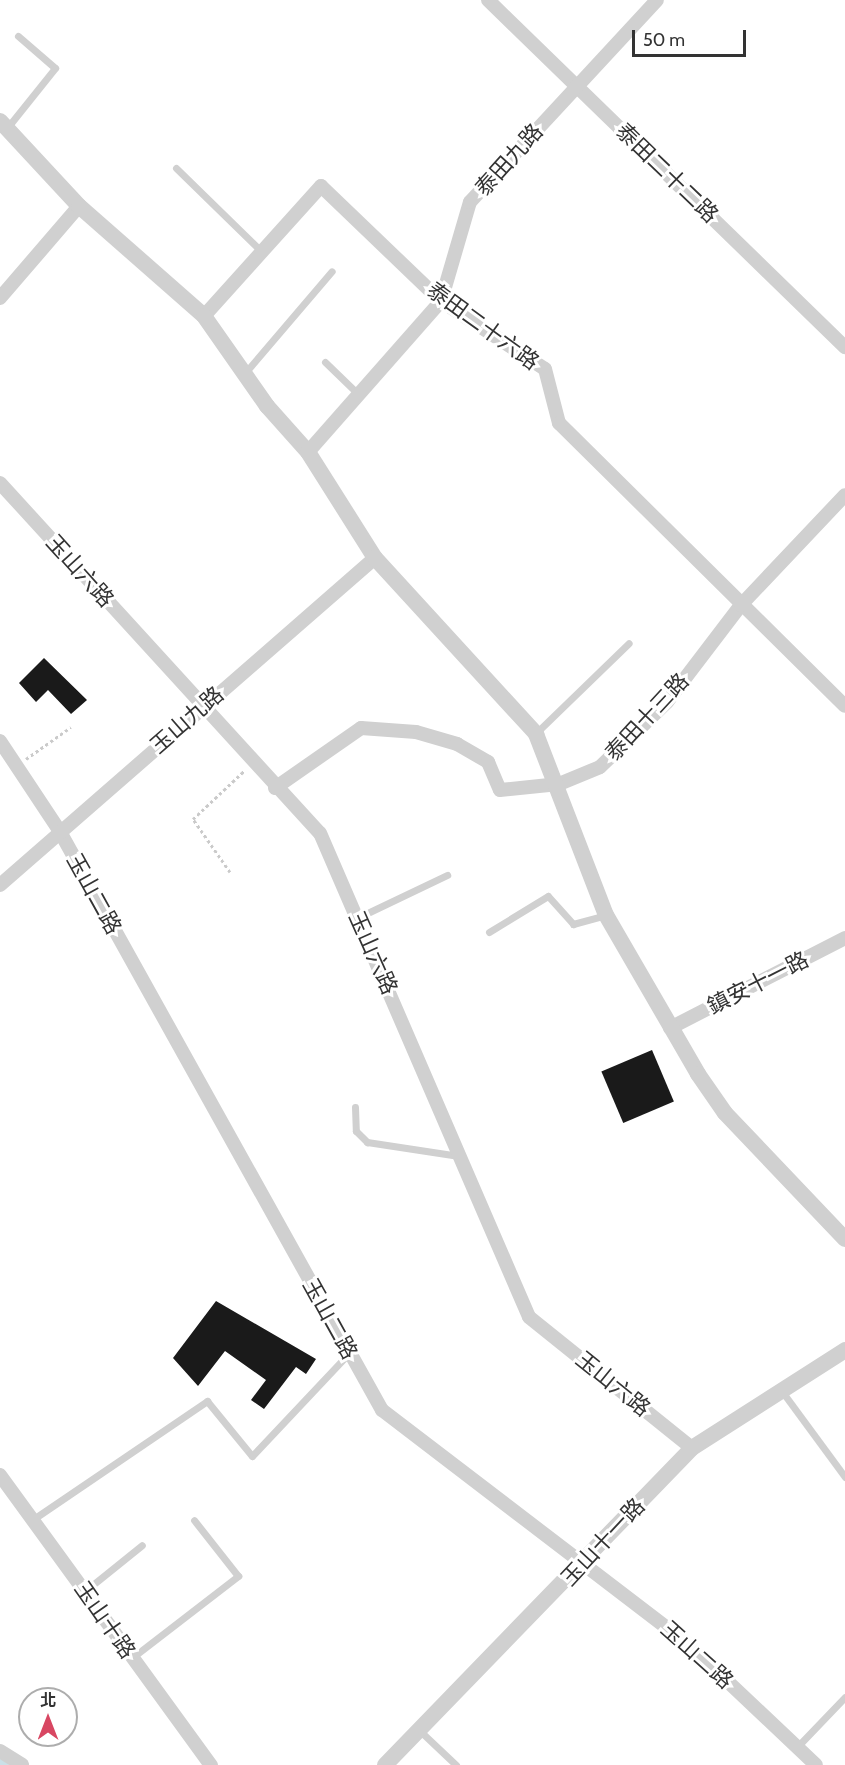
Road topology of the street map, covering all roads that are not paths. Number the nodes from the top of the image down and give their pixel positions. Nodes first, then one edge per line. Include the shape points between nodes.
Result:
1 (488, 0) edge
2 (657, 0) edge
3 (18, 36) dead end
4 (576, 85) junction
5 (4, 124) edge
6 (176, 168) dead end
7 (79, 206) junction
8 (260, 250) junction
9 (332, 271) dead end
10 (0, 298) edge
11 (441, 301) junction
12 (204, 316) junction
13 (845, 346) edge
14 (325, 362) dead end
15 (244, 375) junction
16 (357, 393) junction
17 (308, 452) junction
18 (0, 483) edge
19 (845, 495) edge
20 (375, 558) junction
21 (741, 605) junction
22 (629, 644) dead end
23 (843, 699) edge
24 (202, 707) junction
25 (536, 734) junction
26 (0, 741) edge
27 (559, 784) junction
28 (275, 788) junction
29 (59, 830) junction
30 (447, 875) dead end
31 (0, 885) edge
32 (606, 915) junction
33 (357, 918) junction
34 (489, 932) dead end
35 (845, 938) edge
36 (670, 1028) junction
37 (355, 1107) dead end
38 (462, 1157) junction
39 (845, 1239) edge
40 (845, 1350) edge
41 (349, 1353) junction
42 (781, 1390) junction
43 (692, 1448) junction
44 (0, 1475) edge
45 (845, 1477) edge
46 (32, 1520) junction
47 (194, 1520) dead end
48 (142, 1545) dead end
49 (585, 1563) junction
50 (85, 1591) junction
51 (132, 1658) junction
52 (845, 1697) edge
53 (419, 1730) junction
54 (797, 1748) junction
55 (0, 1751) edge
56 (22, 1765) edge
57 (211, 1765) edge
58 (386, 1765) edge
59 (456, 1765) edge
60 (816, 1765) edge

1 - 4 street, 泰田二十二路
2 - 4 street, 泰田九路
3 - 5 lane via 55,68
4 - 11 street, 泰田九路 via 470,202
4 - 13 street, 泰田二十二路
5 - 7 street
6 - 8 lane
7 - 10 street
7 - 12 street
8 - 11 street, 泰田二十六路 via 321,186
8 - 12 street, 泰田二十六路
9 - 15 lane
11 - 16 street, 泰田九路
11 - 21 street, 泰田二十六路 via 545,369 559,423 678,535
12 - 15 street
14 - 16 lane
15 - 17 street
16 - 17 street, 泰田九路
17 - 20 street
18 - 24 street, 玉山六路
19 - 21 street, 泰田十三路
20 - 24 street, 玉山九路
20 - 25 street
21 - 23 street, 泰田二十六路
21 - 27 street, 泰田十三路 via 667,702 600,767
22 - 25 lane
24 - 28 street, 玉山六路
24 - 29 street, 玉山九路
25 - 27 street
26 - 29 street, 玉山二路
27 - 28 street, 泰田十三路 via 500,790 488,762 457,744 416,732 361,728
27 - 32 street
28 - 33 street, 玉山六路 via 320,833
29 - 31 street, 玉山九路
29 - 41 street, 玉山二路
30 - 33 lane
32 - 34 lane via 573,924 548,896
32 - 36 street
33 - 38 street, 玉山六路
35 - 36 street, 鎮安十一路
36 - 39 street via 725,1113
37 - 38 lane via 357,1131 367,1142
38 - 43 street, 玉山六路 via 529,1317
40 - 42 street, 玉山十一路
41 - 46 lane via 252,1456 207,1401
41 - 49 street, 玉山二路 via 382,1410
42 - 43 street, 玉山十一路
42 - 45 lane
43 - 49 street, 玉山十一路
44 - 46 street, 玉山十路
46 - 50 street, 玉山十路
47 - 51 lane via 238,1576
48 - 50 lane
49 - 53 street, 玉山十一路
49 - 54 street, 玉山二路 via 688,1644
50 - 51 street, 玉山十路
51 - 57 street, 玉山十路
52 - 54 lane
53 - 58 street, 玉山十一路
53 - 59 lane
54 - 60 street, 玉山二路
55 - 56 street

